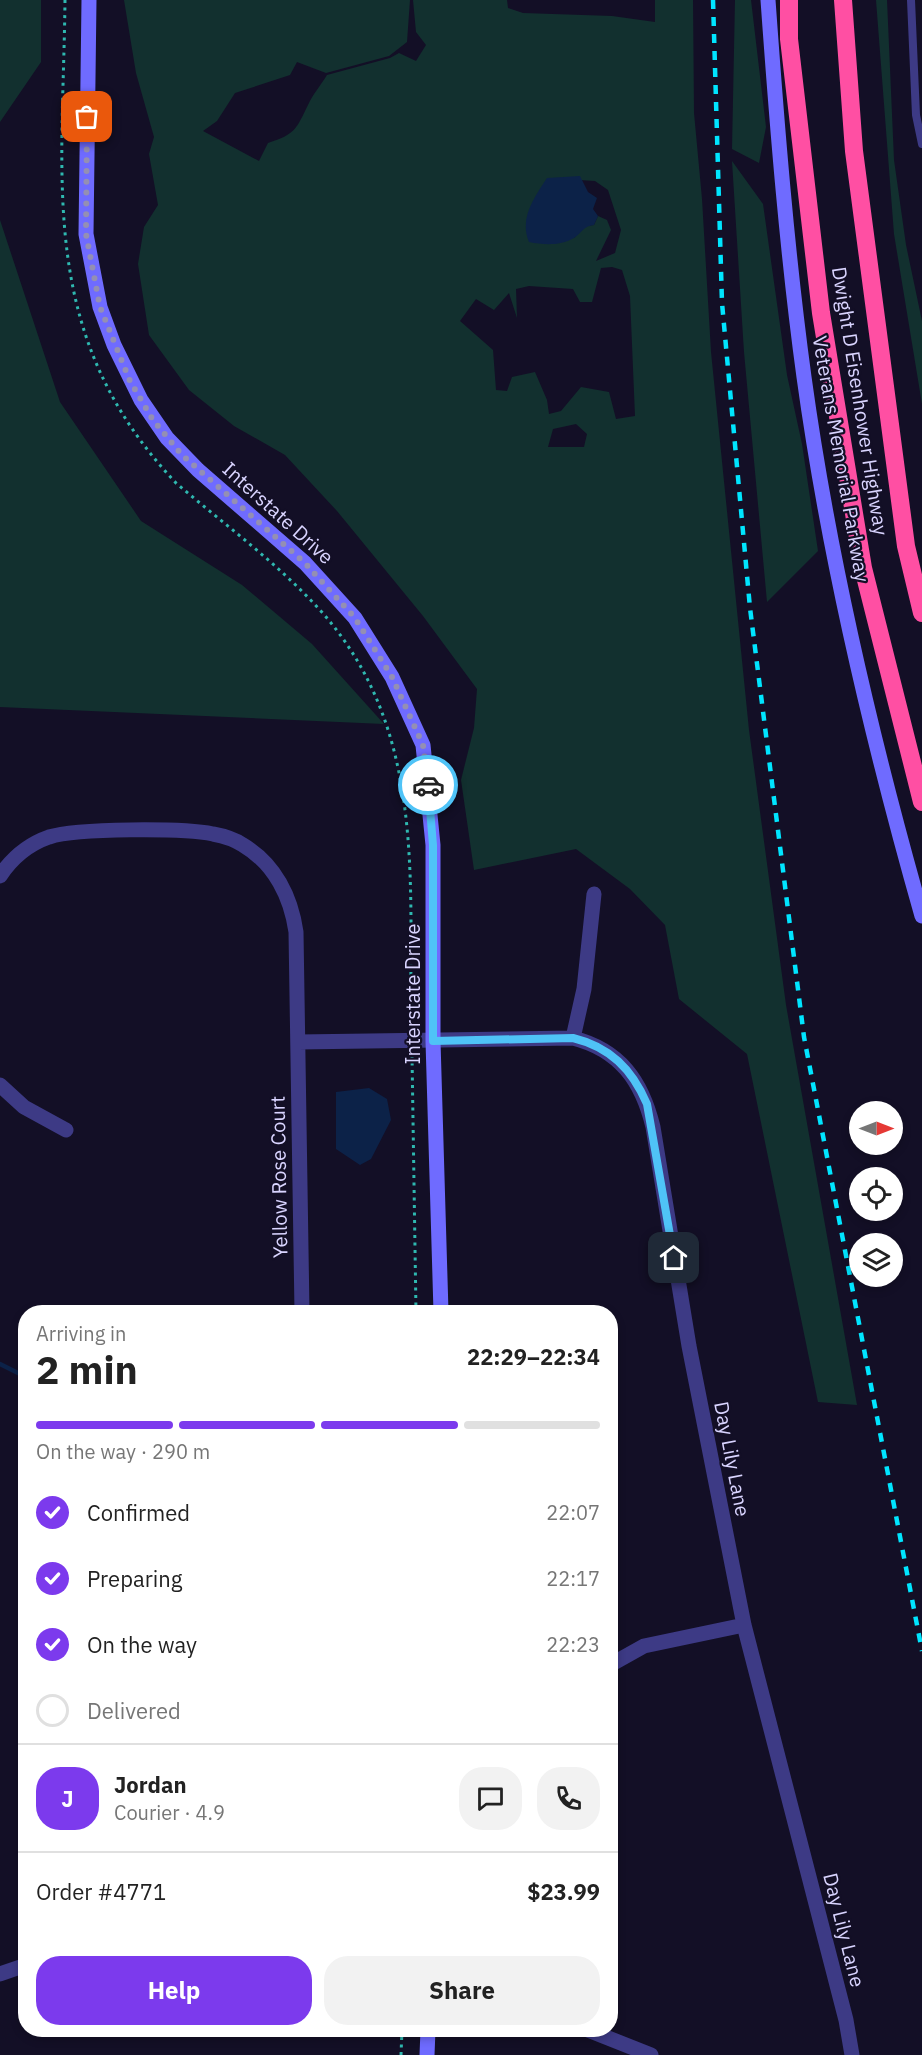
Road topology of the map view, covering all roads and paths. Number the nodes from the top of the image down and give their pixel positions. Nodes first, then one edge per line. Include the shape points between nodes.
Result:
1 (65, 0) edge
2 (89, 0) edge
3 (768, 0) edge
4 (789, 0) edge
5 (843, 0) edge
6 (911, 0) edge
7 (920, 125) edge
8 (922, 144) edge
9 (922, 613) edge
10 (922, 802) edge
11 (0, 876) edge
12 (594, 894) dead end
13 (922, 916) edge
14 (573, 1038) junction
15 (411, 1041) junction
16 (433, 1041) junction
17 (298, 1042) junction
18 (0, 1085) edge
19 (66, 1130) dead end
20 (302, 1305) edge
21 (416, 1305) edge
22 (441, 1305) edge
23 (744, 1626) junction
24 (618, 1661) edge
25 (18, 1968) edge
26 (0, 1974) edge
27 (402, 2037) edge
28 (428, 2037) edge
29 (606, 2037) edge
30 (401, 2055) edge
31 (427, 2055) edge
32 (651, 2055) edge
33 (852, 2055) edge

1 - 15 path via 63,217 70,280 81,325 106,384 155,460 320,610 373,689 395,746 407,818
2 - 16 main road, Interstate Drive via 86,234 100,307 130,381 167,438 331,589 368,636 423,745 433,845
3 - 13 main road, Veterans Memorial Parkway via 783,203 812,424 862,687
4 - 10 highway, Dwight D Eisenhower Highway via 789,39 821,313 859,545
5 - 9 highway, Dwight D Eisenhower Highway via 857,174 906,546
6 - 7 lane
7 - 8 lane
11 - 17 street, Yellow Rose Court via 34,844 66,833 194,832 228,837 244,845 273,873 293,912
12 - 14 street via 586,980
14 - 16 street, Day Lily Lane
14 - 23 street, Day Lily Lane via 591,1042 624,1064 647,1104
15 - 16 street, Day Lily Lane
15 - 17 street, Day Lily Lane
15 - 21 path
16 - 22 main road, Interstate Drive
17 - 20 street, Yellow Rose Court
18 - 19 street via 24,1107
23 - 24 street via 644,1646
23 - 33 street, Day Lily Lane
25 - 26 street
27 - 30 path
28 - 31 main road
29 - 32 street

